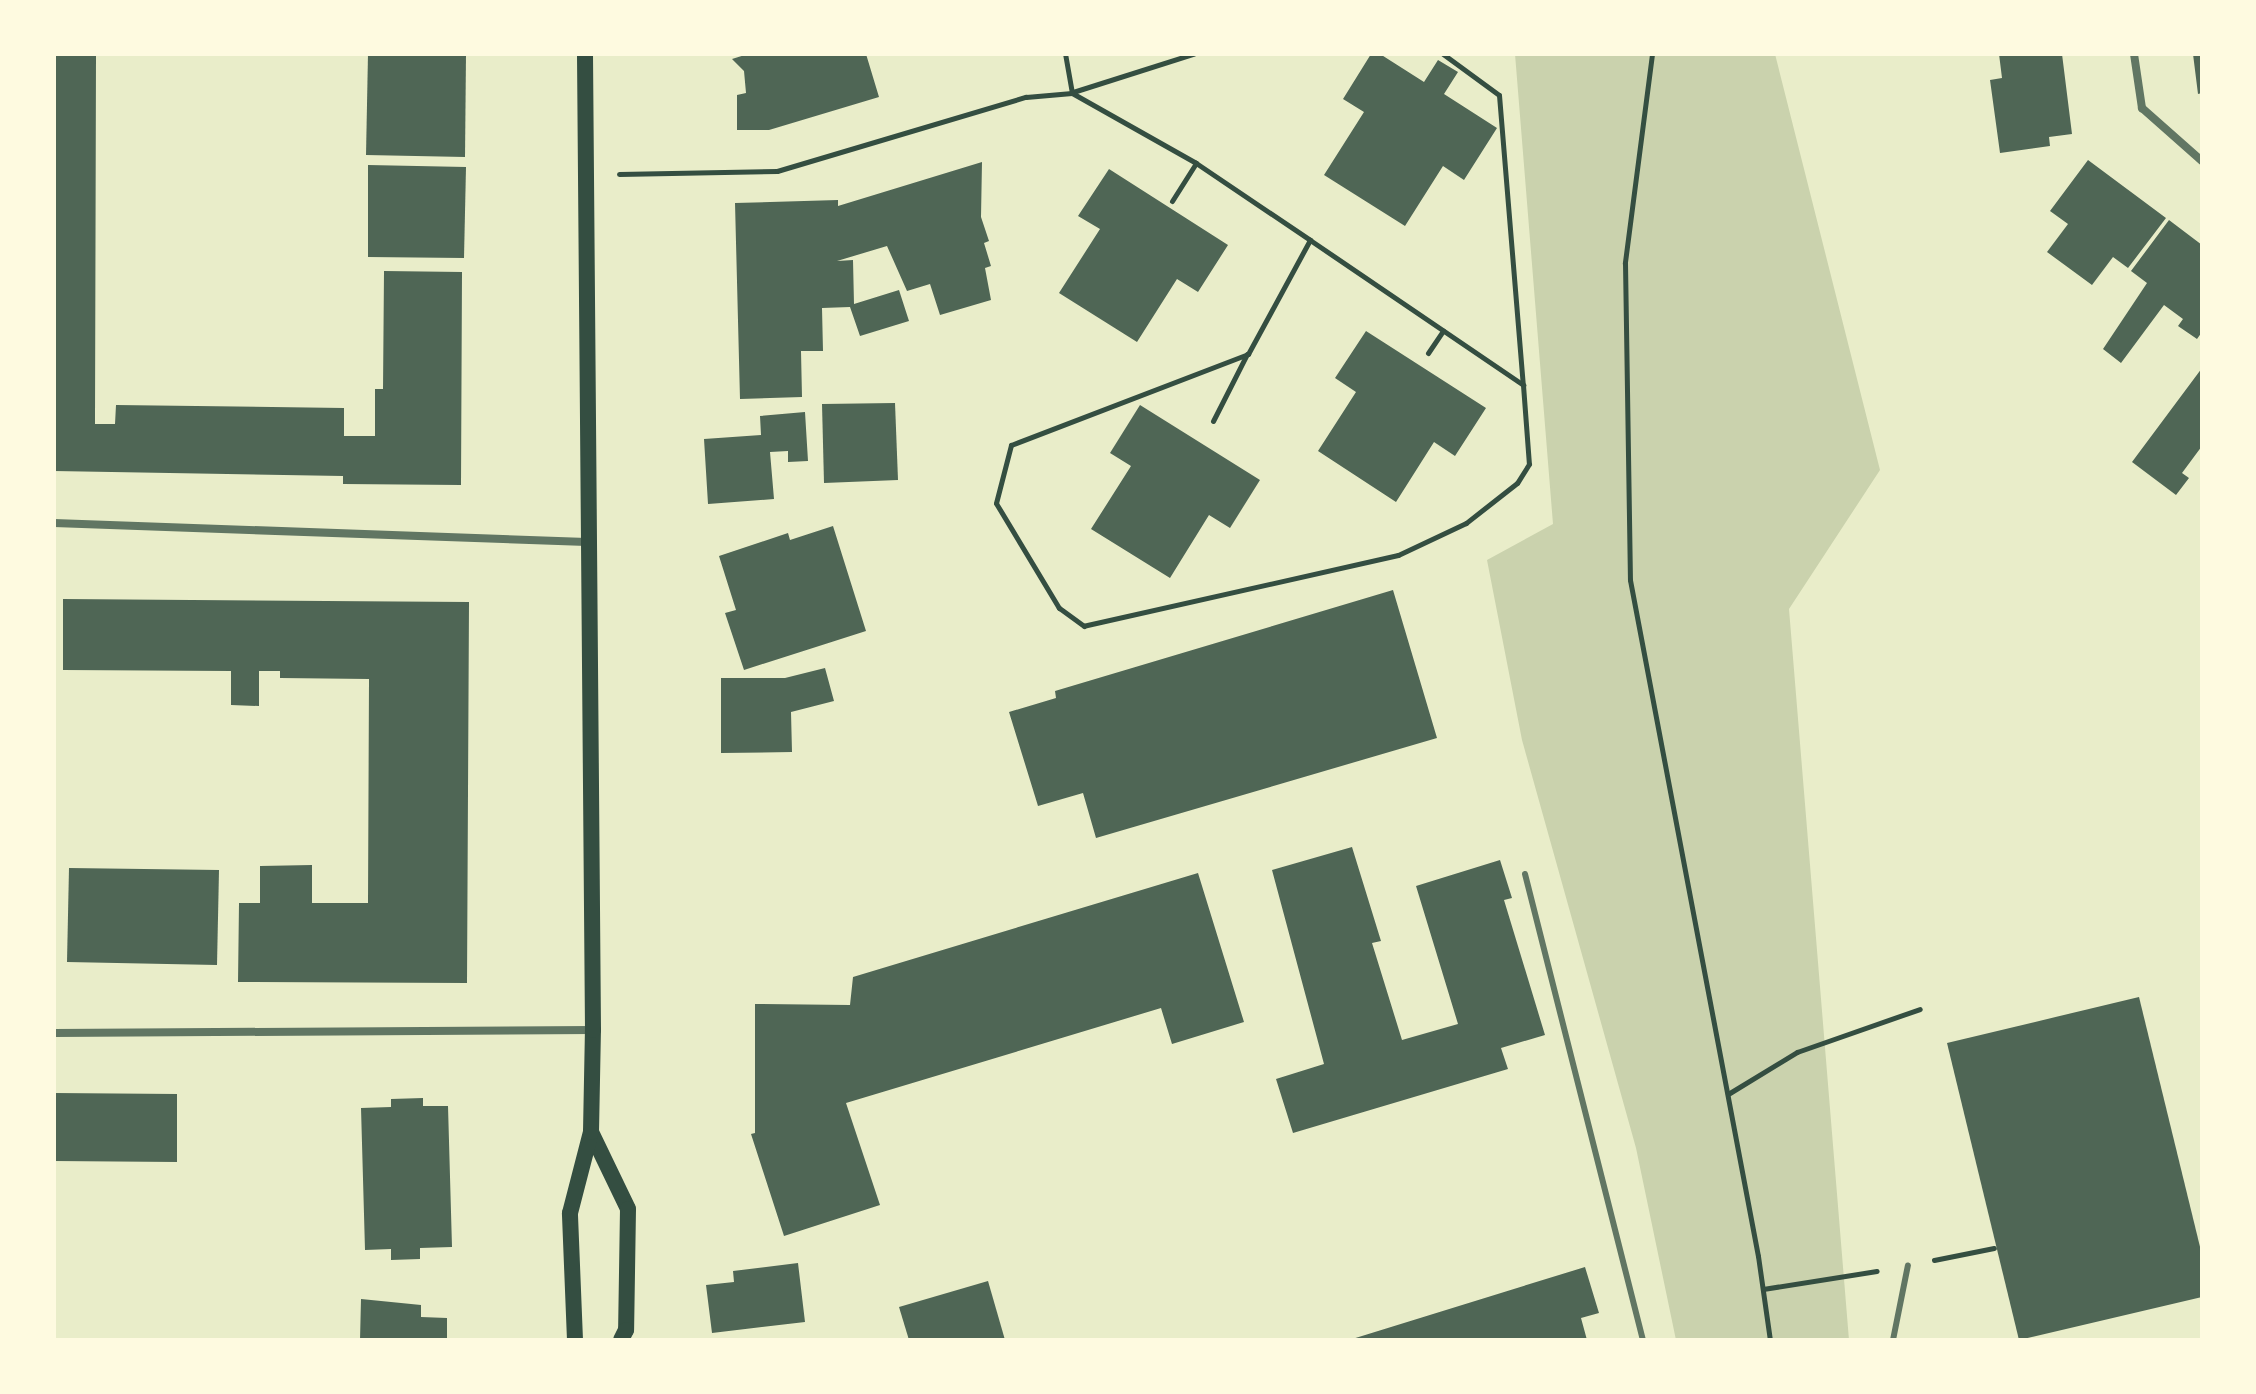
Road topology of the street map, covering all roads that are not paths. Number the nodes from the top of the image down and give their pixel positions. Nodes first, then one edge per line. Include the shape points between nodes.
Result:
1 (585, 54) edge
2 (2134, 54) edge
3 (2202, 161) edge
4 (54, 523) edge
5 (587, 542) junction
6 (1525, 874) dead end
7 (593, 1030) junction
8 (54, 1033) edge
9 (591, 1132) junction
10 (1908, 1265) dead end
11 (575, 1340) edge
12 (621, 1340) edge
13 (1643, 1340) edge
14 (1893, 1340) edge

1 - 5 main road
2 - 3 street via 2142,108
4 - 5 street
5 - 7 main road
6 - 13 lane
7 - 8 street
7 - 9 main road
9 - 11 main road via 570,1213
9 - 12 main road via 628,1209 626,1330
10 - 14 lane

